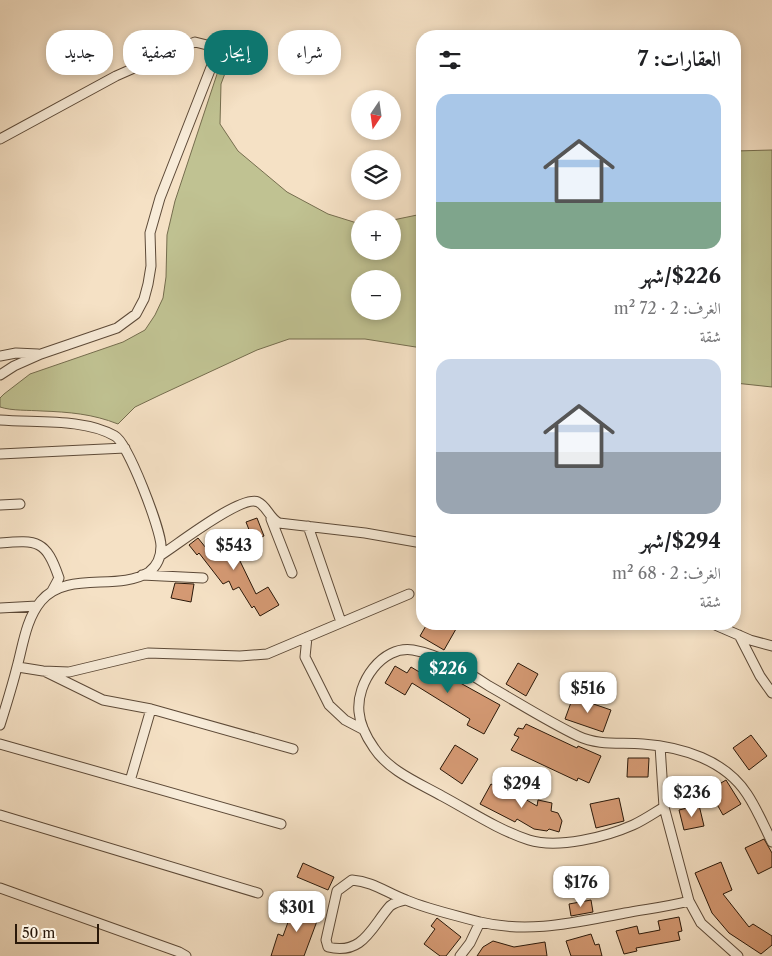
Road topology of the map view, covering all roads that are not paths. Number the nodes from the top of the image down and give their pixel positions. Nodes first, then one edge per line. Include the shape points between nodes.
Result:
1 (0, 139) edge
2 (41, 354) junction
3 (0, 356) edge
4 (0, 375) edge
5 (0, 420) edge
6 (125, 448) junction
7 (0, 454) edge
8 (20, 504) dead end
9 (0, 505) edge
10 (271, 519) junction
11 (308, 526) junction
12 (0, 542) edge
13 (416, 543) edge
14 (161, 555) junction
15 (292, 573) dead end
16 (142, 576) junction
17 (203, 578) dead end
18 (50, 593) junction
19 (409, 594) dead end
20 (37, 606) junction
21 (0, 608) edge
22 (341, 622) junction
23 (727, 630) edge
24 (739, 635) junction
25 (307, 637) junction
26 (772, 646) edge
27 (18, 667) junction
28 (43, 671) junction
29 (772, 693) edge
30 (151, 709) junction
31 (0, 725) edge
32 (364, 730) junction
33 (0, 744) edge
34 (660, 746) junction
35 (293, 749) dead end
36 (130, 781) junction
37 (664, 807) junction
38 (0, 815) edge
39 (281, 824) dead end
40 (772, 842) edge
41 (0, 888) edge
42 (258, 893) dead end
43 (405, 900) junction
44 (689, 901) junction
45 (480, 922) junction
46 (186, 956) edge
47 (460, 956) edge
48 (738, 956) edge

1 - 2 street via 116,76 175,50 196,42 207,45 213,52 212,66 160,198 150,233 148,284 136,314 117,328
2 - 3 street
2 - 4 street
5 - 6 street via 100,428 118,437
6 - 7 street
6 - 14 street via 159,531
8 - 9 street
10 - 11 street via 279,524
10 - 14 street via 263,505 249,500 220,514
10 - 15 street
11 - 13 street
11 - 22 street
12 - 18 street via 26,541 45,548 59,578
14 - 16 street via 154,568
16 - 17 street
16 - 18 street via 72,585
18 - 20 street
19 - 22 street
20 - 21 street
20 - 27 street
22 - 25 street
23 - 24 street
24 - 26 street
24 - 29 street
25 - 28 street via 267,654 148,652 69,672
25 - 32 street via 305,657 329,705 345,720
27 - 28 street
27 - 31 street
28 - 30 street via 103,700
30 - 35 street
30 - 36 street
32 - 34 street via 359,711 361,688 374,667 393,652 411,650 438,657 587,740
32 - 37 street via 374,750 396,770 499,827 531,840 570,842 602,835 634,825
33 - 36 street
34 - 37 street
34 - 40 street via 697,754 737,781 748,795
36 - 39 street
37 - 44 street
38 - 42 street
41 - 46 street
43 - 43 street via 368,882 352,880 337,891 326,940 328,947 334,952 351,955 364,947 392,904
43 - 45 street
44 - 45 street via 580,923 520,928
44 - 48 street via 701,923
45 - 47 street

